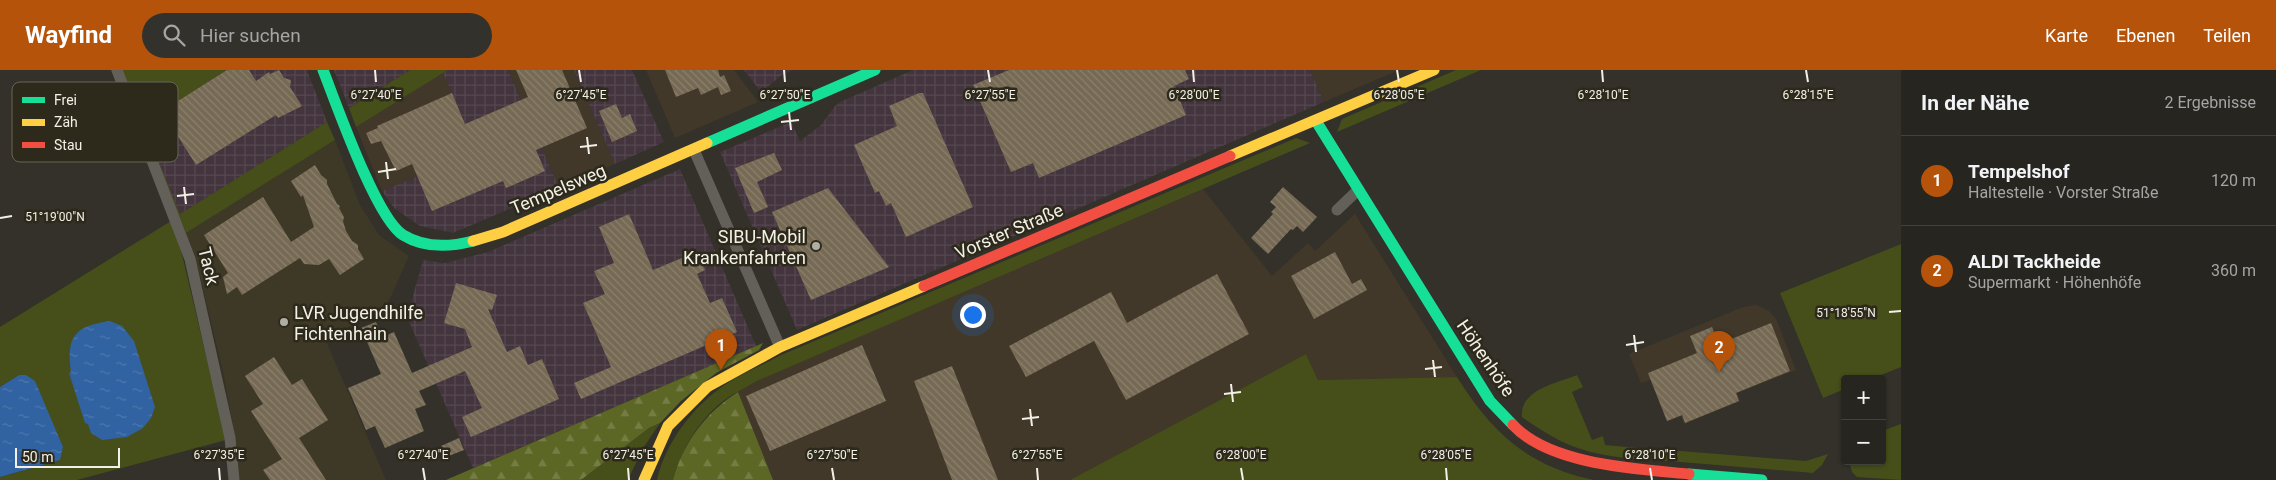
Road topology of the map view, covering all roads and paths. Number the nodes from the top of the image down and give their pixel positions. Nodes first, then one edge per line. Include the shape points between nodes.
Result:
1 (117, 70) edge
2 (323, 70) edge
3 (875, 70) edge
4 (1434, 70) edge
5 (122, 82) edge
6 (1316, 121) junction
7 (694, 150) junction
8 (153, 162) edge
9 (1358, 190) junction
10 (1337, 210) dead end
11 (780, 347) junction
12 (234, 480) edge
13 (644, 480) edge
14 (1762, 480) edge

1 - 5 street, Tack
2 - 7 street, Tempelsweg via 379,204 399,233 432,245 453,247 503,232
3 - 7 street, Tempelsweg
4 - 6 street, Vorster Straße
6 - 9 street, Höhenhöfe
6 - 11 street, Vorster Straße
7 - 11 street
8 - 12 street, Tack via 190,259 230,438
9 - 10 street
9 - 14 street, Höhenhöfe via 1490,401 1521,434 1566,457 1644,470
11 - 13 street, Vorster Straße via 707,387 668,426

